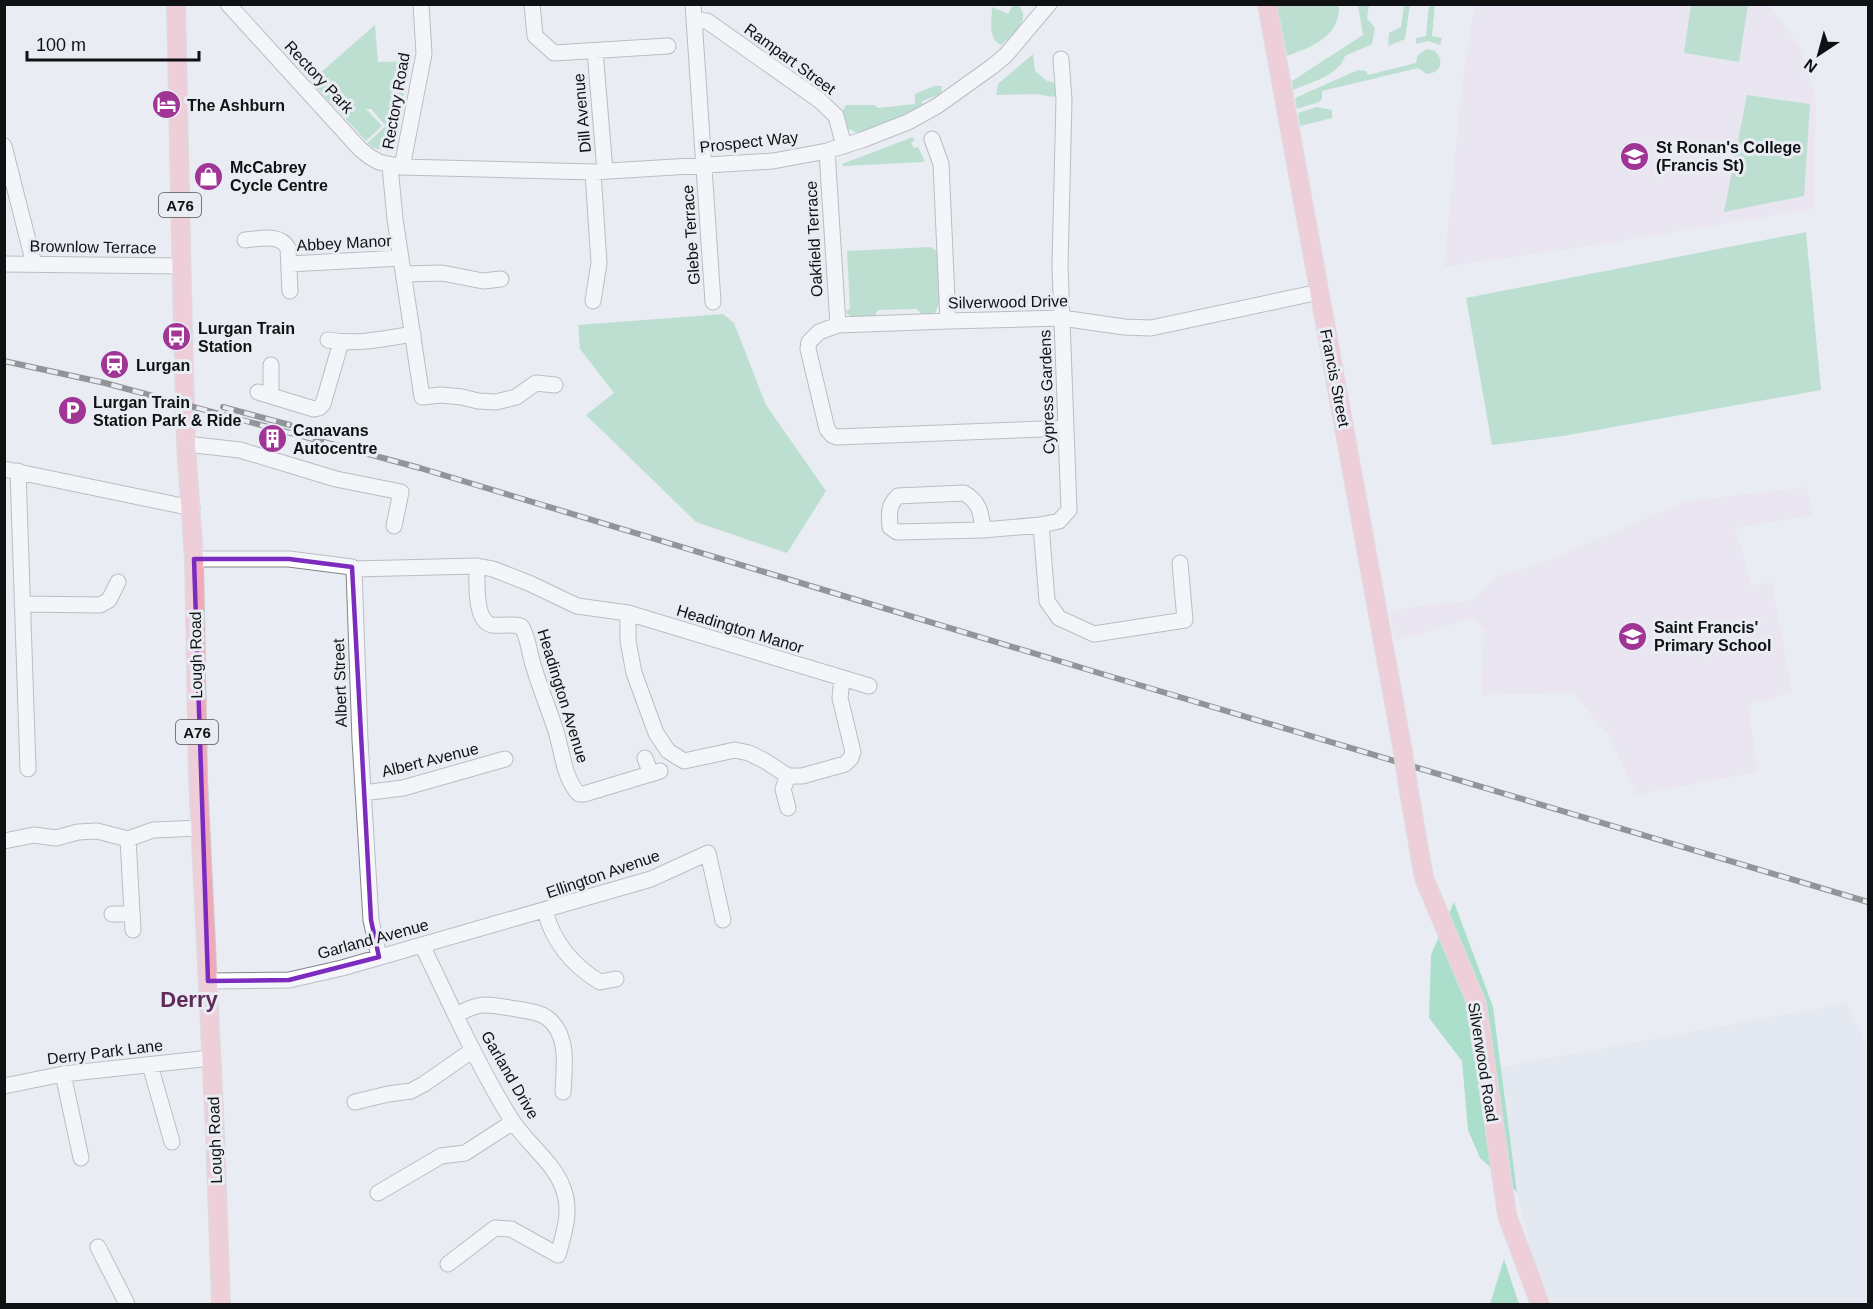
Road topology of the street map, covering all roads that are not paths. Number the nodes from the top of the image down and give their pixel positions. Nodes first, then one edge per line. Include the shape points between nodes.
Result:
1 (176, 4) edge
2 (228, 4) edge
3 (421, 4) edge
4 (532, 4) edge
5 (1267, 4) edge
6 (1041, 7) edge
7 (694, 12) edge
8 (668, 46) dead end
9 (595, 51) junction
10 (1061, 59) dead end
11 (932, 139) dead end
12 (4, 146) edge
13 (844, 146) junction
14 (827, 151) junction
15 (704, 165) junction
16 (396, 166) junction
17 (599, 172) junction
18 (245, 240) dead end
19 (401, 258) junction
20 (4, 264) edge
21 (34, 264) junction
22 (289, 264) junction
23 (181, 266) junction
24 (404, 274) junction
25 (501, 279) dead end
26 (290, 291) dead end
27 (1319, 292) junction
28 (593, 301) dead end
29 (713, 302) dead end
30 (1062, 318) junction
31 (948, 321) junction
32 (838, 325) junction
33 (413, 334) junction
34 (271, 364) dead end
35 (555, 385) dead end
36 (1066, 428) junction
37 (186, 444) junction
38 (11, 470) edge
39 (192, 508) junction
40 (1041, 525) junction
41 (394, 526) dead end
42 (983, 530) junction
43 (194, 559) junction
44 (1180, 564) dead end
45 (477, 567) junction
46 (354, 569) junction
47 (118, 582) dead end
48 (22, 604) junction
49 (628, 613) junction
50 (842, 679) junction
51 (869, 686) dead end
52 (1404, 752) joint
53 (645, 758) dead end
54 (505, 759) dead end
55 (28, 769) dead end
56 (788, 776) junction
57 (363, 793) junction
58 (788, 808) dead end
59 (200, 828) junction
60 (128, 839) junction
61 (4, 841) edge
62 (545, 910) junction
63 (112, 914) dead end
64 (132, 914) junction
65 (723, 920) dead end
66 (133, 930) dead end
67 (422, 945) junction
68 (379, 957) junction
69 (616, 979) dead end
70 (208, 981) junction
71 (456, 1015) junction
72 (473, 1050) junction
73 (211, 1058) junction
74 (150, 1065) junction
75 (63, 1074) junction
76 (4, 1086) edge
77 (563, 1092) dead end
78 (356, 1102) dead end
79 (513, 1122) junction
80 (172, 1142) dead end
81 (81, 1158) dead end
82 (378, 1193) dead end
83 (98, 1247) dead end
84 (448, 1264) dead end
85 (127, 1305) edge
86 (221, 1305) edge
87 (1540, 1305) edge

1 - 23 main road, Lough Road / A76
2 - 16 street, Rectory Park via 360,149
3 - 16 street, Rectory Road via 424,54
4 - 9 street, Dill Avenue via 535,36 554,53
5 - 27 main road, Francis Street
6 - 13 street, Prospect Way via 993,66 937,106 910,121
7 - 13 street, Rampart Street via 819,100 836,116
7 - 15 street, Glebe Terrace
8 - 9 street, Dill Avenue
9 - 17 street, Dill Avenue
10 - 30 street, Cypress Gardens
11 - 31 street via 941,164
12 - 21 street
13 - 14 street, Prospect Way
14 - 15 street, Prospect Way via 773,161
14 - 32 street, Oakfield Terrace
15 - 17 street, Prospect Way
15 - 29 street, Glebe Terrace
16 - 17 street, Prospect Way
16 - 19 street
17 - 28 street, Dill Avenue via 599,263
18 - 22 street, Abbey Manor via 280,239 288,248
19 - 22 street, Abbey Manor
19 - 24 street
20 - 21 street, Brownlow Terrace
21 - 23 street, Brownlow Terrace
22 - 26 street, Abbey Manor
23 - 37 main road, Lough Road / A76
24 - 25 street
24 - 33 street
27 - 30 street, Silverwood Drive via 1151,328
27 - 52 main road, Francis Street
30 - 31 street, Silverwood Drive
30 - 36 street, Cypress Gardens
31 - 32 street, Silverwood Drive
32 - 36 street via 819,332 809,342 808,350 827,429 832,435
33 - 34 street via 374,341 334,341 323,405 319,408 264,394
33 - 35 street via 422,397 441,395 496,402 516,397 536,383
36 - 40 street, Cypress Gardens via 1070,510 1059,521
37 - 39 main road, Lough Road / A76
37 - 41 street via 240,450 336,479 401,492
38 - 39 street
38 - 48 street
39 - 43 main road, Lough Road / A76
40 - 42 street
40 - 44 street via 1047,601 1059,618 1094,634 1186,618
42 - 42 street via 897,532 890,527 889,508 898,496 964,493 980,506
43 - 46 street via 289,559
43 - 59 main road, Lough Road / A76
45 - 46 street, Headington Manor
45 - 49 street, Headington Manor via 493,569 577,606
45 - 53 street, Headington Avenue via 480,615 484,621 491,625 521,626 526,633 574,790 584,794 655,772
46 - 57 street, Albert Street
47 - 48 street via 109,600 100,605
48 - 55 street
49 - 50 street, Headington Manor
49 - 56 street via 634,673 656,733 668,751 684,761 735,750 749,753
50 - 51 street, Headington Manor
50 - 56 street via 840,698 853,752 851,758 845,764
52 - 87 main road, Silverwood Road, bridge via 1424,878 1477,1004 1507,1215
54 - 57 street, Albert Avenue via 404,788
56 - 58 street via 783,789
57 - 68 street, Albert Street via 371,920
59 - 60 street via 153,830
59 - 70 main road, Lough Road / A76
60 - 61 street via 97,831
60 - 64 street
62 - 65 street, Ellington Avenue via 651,879 708,853
62 - 67 street, Garland Avenue
62 - 69 street, Ellington Avenue via 547,921 579,968 600,982
63 - 64 street
64 - 66 street
67 - 68 street, Garland Avenue
67 - 71 street, Garland Drive
68 - 70 street, Garland Avenue via 289,980
70 - 73 main road, Lough Road / A76
71 - 72 street, Garland Drive
71 - 77 street via 474,1005 492,1005 545,1016 555,1026 565,1052
72 - 78 street via 411,1091
72 - 79 street, Garland Drive
73 - 74 street, Derry Park Lane
73 - 86 main road, Lough Road / A76
74 - 75 street, Derry Park Lane
74 - 80 street
75 - 76 street, Derry Park Lane
75 - 81 street
79 - 82 street via 475,1148 441,1156
79 - 84 street, Garland Drive via 563,1188 567,1220 558,1255 510,1229 495,1228
83 - 85 street

